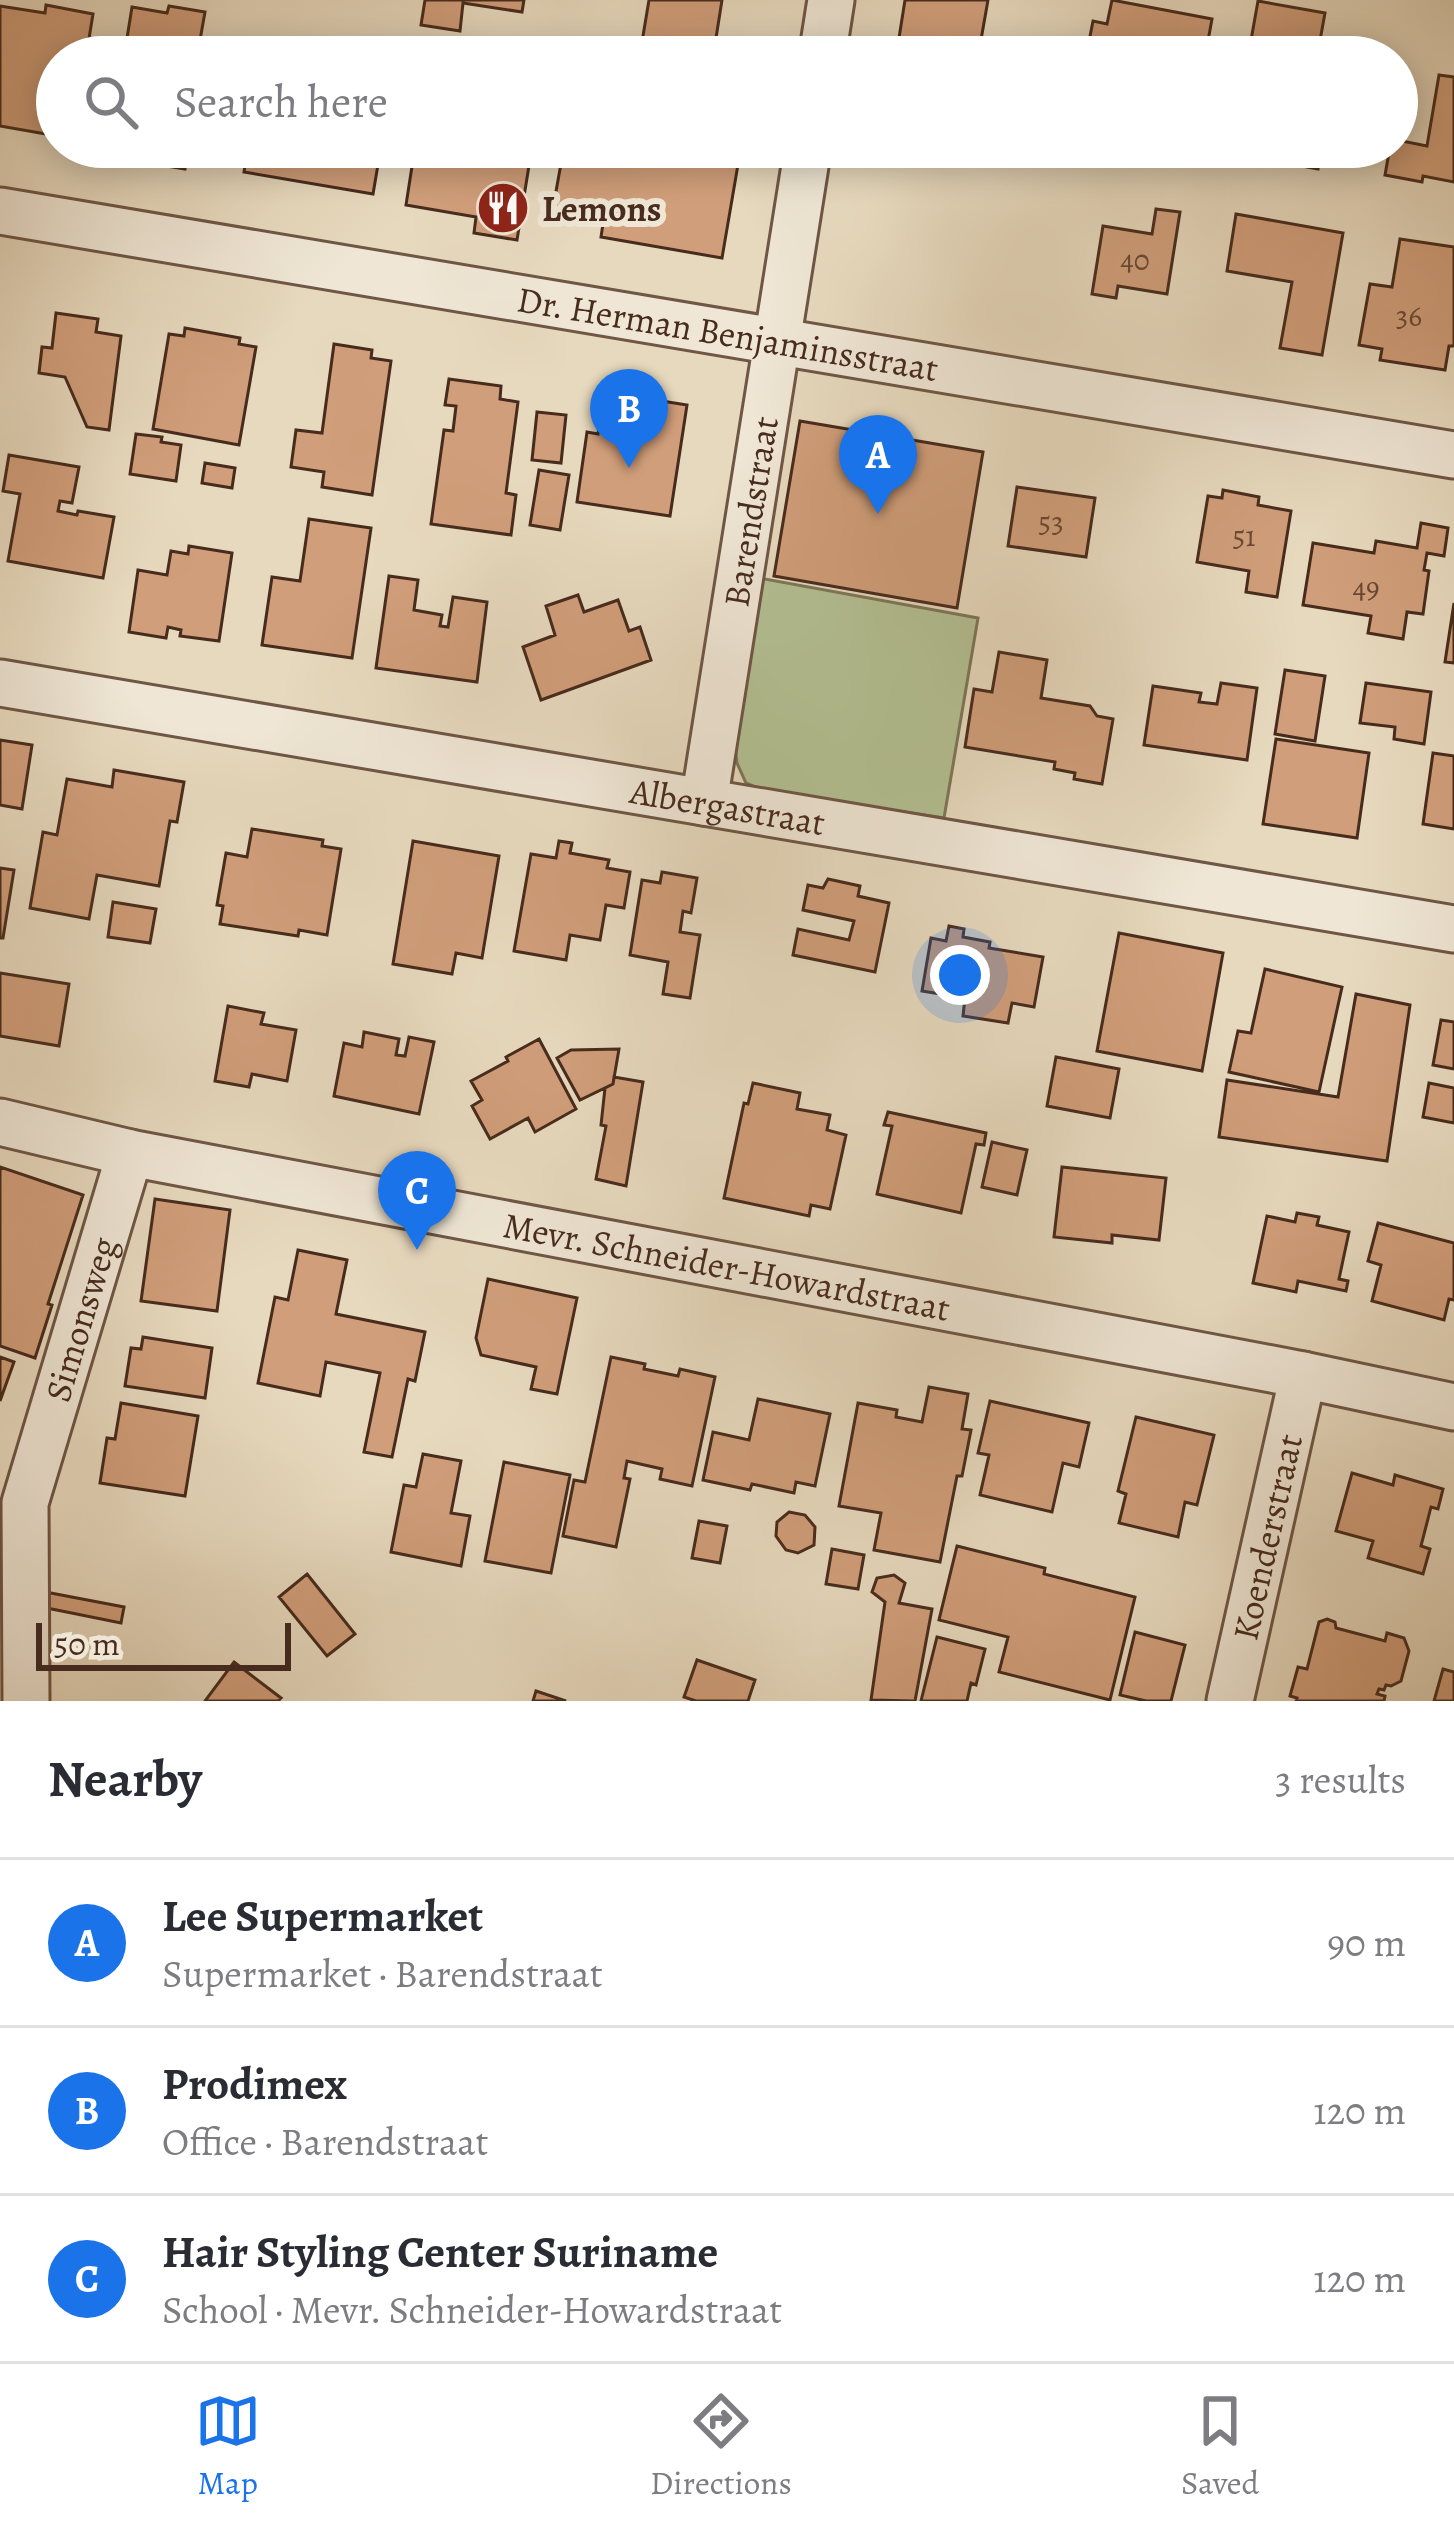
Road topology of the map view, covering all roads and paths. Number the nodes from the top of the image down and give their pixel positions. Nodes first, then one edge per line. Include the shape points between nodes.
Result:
1 (831, 0) edge
2 (825, 36) edge
3 (805, 168) edge
4 (0, 211) edge
5 (778, 341) junction
6 (1454, 455) edge
7 (0, 683) edge
8 (704, 802) junction
9 (1454, 929) edge
10 (0, 1122) edge
11 (130, 1153) junction
12 (1304, 1375) junction
13 (1454, 1407) edge
14 (26, 1701) edge
15 (1230, 1701) edge

1 - 2 street
3 - 5 street, Barendstraat
4 - 5 street, Dr. Herman Benjaminsstraat
5 - 6 street, Dr. Herman Benjaminsstraat
5 - 8 street, Barendstraat
7 - 8 street, Albergastraat
8 - 9 street, Albergastraat
10 - 11 street, Mevr. Schneider-Howardstraat
11 - 12 street, Mevr. Schneider-Howardstraat
11 - 14 street, Simonsweg via 25,1504
12 - 13 street, Mevr. Schneider-Howardstraat
12 - 15 street, Koenderstraat

